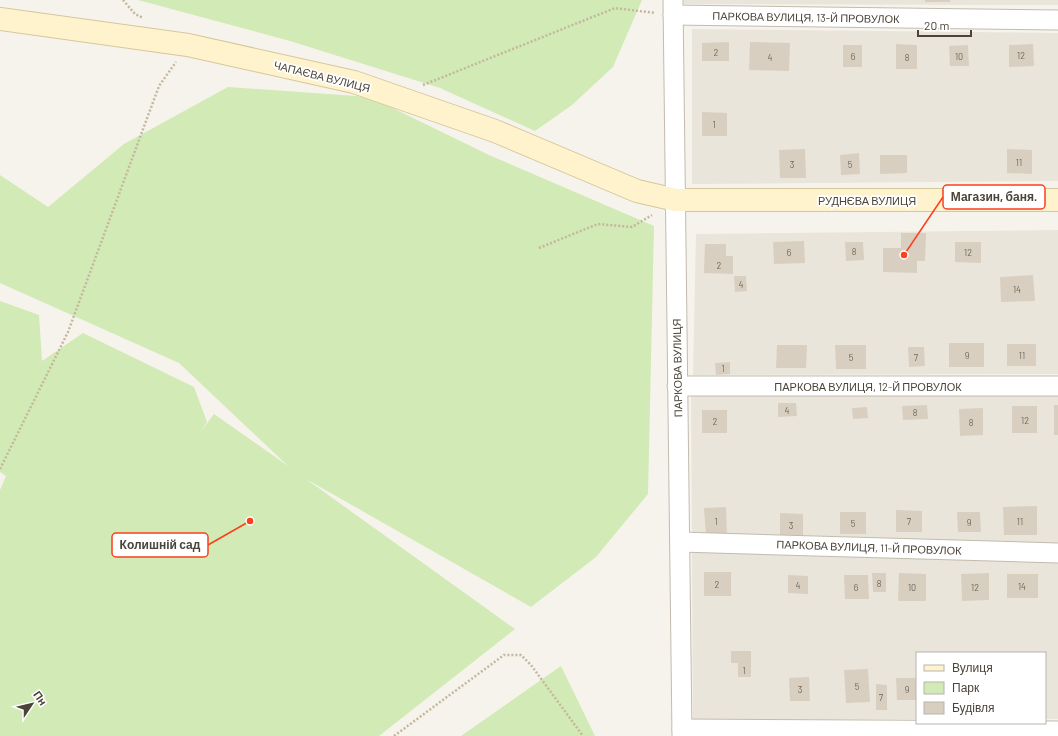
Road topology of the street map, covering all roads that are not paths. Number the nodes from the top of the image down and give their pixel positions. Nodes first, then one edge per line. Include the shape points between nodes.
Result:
1 (673, 8) edge
2 (0, 19) edge
3 (1058, 20) edge
4 (676, 200) junction
5 (1058, 200) edge
6 (677, 386) junction
7 (1058, 386) edge
8 (680, 542) junction
9 (1058, 553) edge
10 (1058, 731) edge
11 (682, 732) edge

1 - 3 street, ПАРКОВА ВУЛИЦЯ, 13-Й ПРОВУЛОК
1 - 4 street, ПАРКОВА ВУЛИЦЯ
2 - 4 street, ЧАПАЄВА ВУЛИЦЯ via 188,45 354,82 495,131 637,191
4 - 5 street, РУДНЄВА ВУЛИЦЯ
4 - 6 street, ПАРКОВА ВУЛИЦЯ
6 - 7 street, ПАРКОВА ВУЛИЦЯ, 12-Й ПРОВУЛОК
6 - 8 street, ПАРКОВА ВУЛИЦЯ
8 - 9 street, ПАРКОВА ВУЛИЦЯ, 11-Й ПРОВУЛОК
8 - 11 street, ПАРКОВА ВУЛИЦЯ
10 - 11 street

